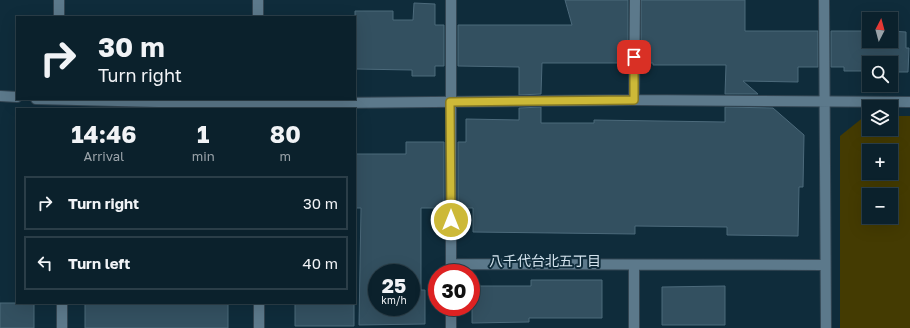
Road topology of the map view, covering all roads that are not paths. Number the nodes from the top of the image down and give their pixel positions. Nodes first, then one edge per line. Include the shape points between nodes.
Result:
1 (59, 0) edge
2 (258, 0) edge
3 (451, 0) edge
4 (635, 0) edge
5 (824, 0) edge
6 (59, 16) edge
7 (258, 16) edge
8 (0, 96) edge
9 (16, 97) edge
10 (44, 100) edge
11 (634, 100) junction
12 (61, 102) edge
13 (450, 102) junction
14 (910, 102) edge
15 (824, 103) junction
16 (259, 104) edge
17 (451, 264) edge
18 (634, 265) junction
19 (825, 265) junction
20 (480, 268) edge
21 (62, 304) edge
22 (259, 304) edge
23 (451, 316) edge
24 (62, 328) edge
25 (259, 328) edge
26 (451, 328) edge
27 (634, 328) edge
28 (826, 328) edge

1 - 6 street
2 - 7 street
3 - 13 street
4 - 11 street
5 - 15 street
8 - 9 street
10 - 12 street
11 - 13 street
11 - 15 street
12 - 16 street
13 - 16 street
13 - 17 street
14 - 15 street
15 - 19 street
18 - 19 street
18 - 20 street
18 - 27 street
19 - 28 street
21 - 24 street
22 - 25 street
23 - 26 street

